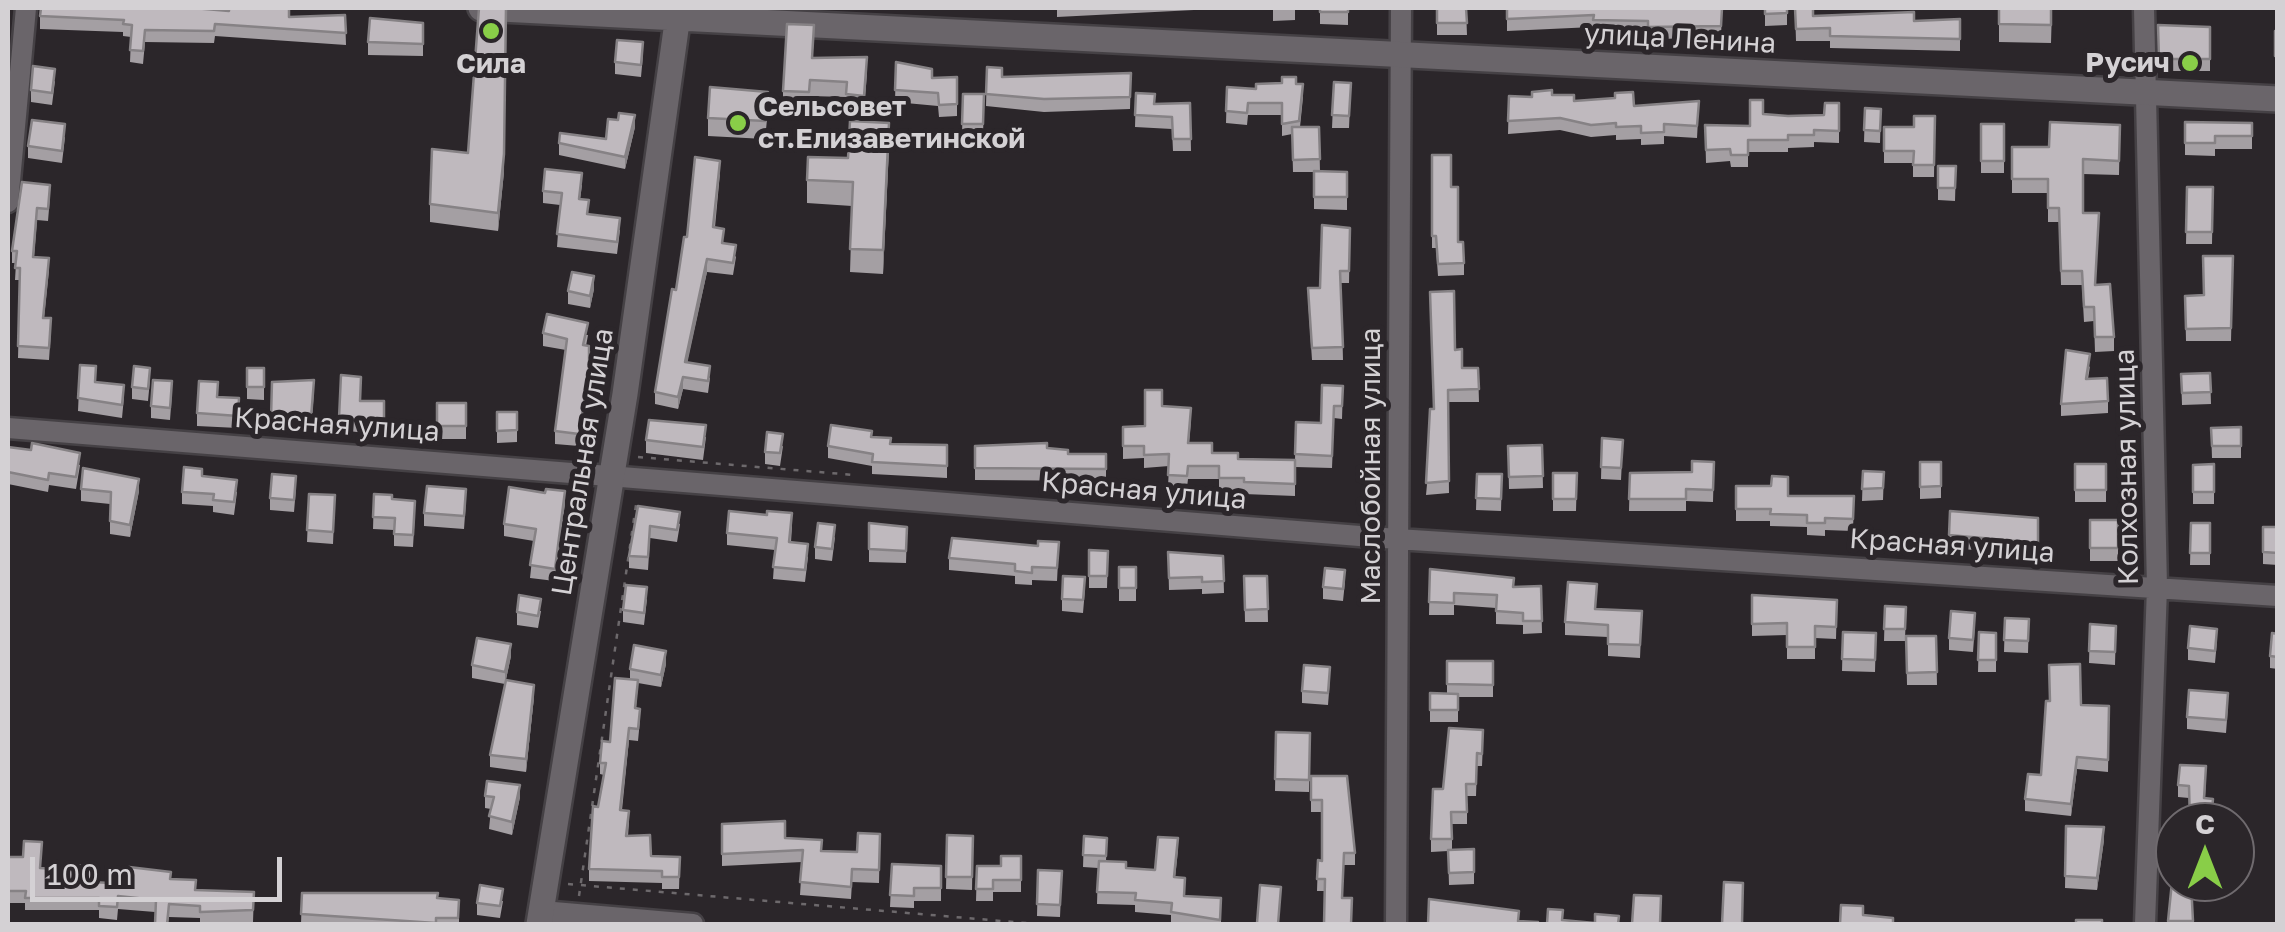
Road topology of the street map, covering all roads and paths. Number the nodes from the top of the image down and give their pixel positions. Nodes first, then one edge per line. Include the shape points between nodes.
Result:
1 (26, 8) edge
2 (481, 8) edge
3 (1401, 8) edge
4 (2144, 8) edge
5 (678, 14) edge
6 (1402, 56) junction
7 (2146, 92) junction
8 (2278, 99) edge
9 (8, 202) edge
10 (8, 428) edge
11 (614, 465) junction
12 (640, 476) junction
13 (872, 477) dead end
14 (1397, 539) junction
15 (2157, 587) junction
16 (2278, 596) edge
17 (547, 884) junction
18 (582, 884) junction
19 (574, 916) junction
20 (540, 918) edge
21 (692, 924) edge
22 (1037, 924) edge
23 (1396, 924) edge
24 (2145, 924) edge

1 - 9 street
2 - 5 street, улица Ленина
3 - 6 street, Маслобойная улица
4 - 7 street, Колхозная улица
5 - 6 street, улица Ленина
5 - 11 street, Центральная улица
6 - 7 street, улица Ленина
6 - 14 street, Маслобойная улица
7 - 8 street, улица Ленина
7 - 15 street, Колхозная улица
10 - 11 street, Красная улица
11 - 12 street, Красная улица
11 - 13 path
11 - 17 street, Центральная улица
12 - 14 street, Красная улица
12 - 18 path
14 - 15 street, Красная улица
14 - 23 street, Маслобойная улица
15 - 16 street, Красная улица
15 - 24 street, Колхозная улица
17 - 18 path
17 - 20 street, Центральная улица
18 - 19 path
18 - 22 path
19 - 20 street
19 - 21 street

